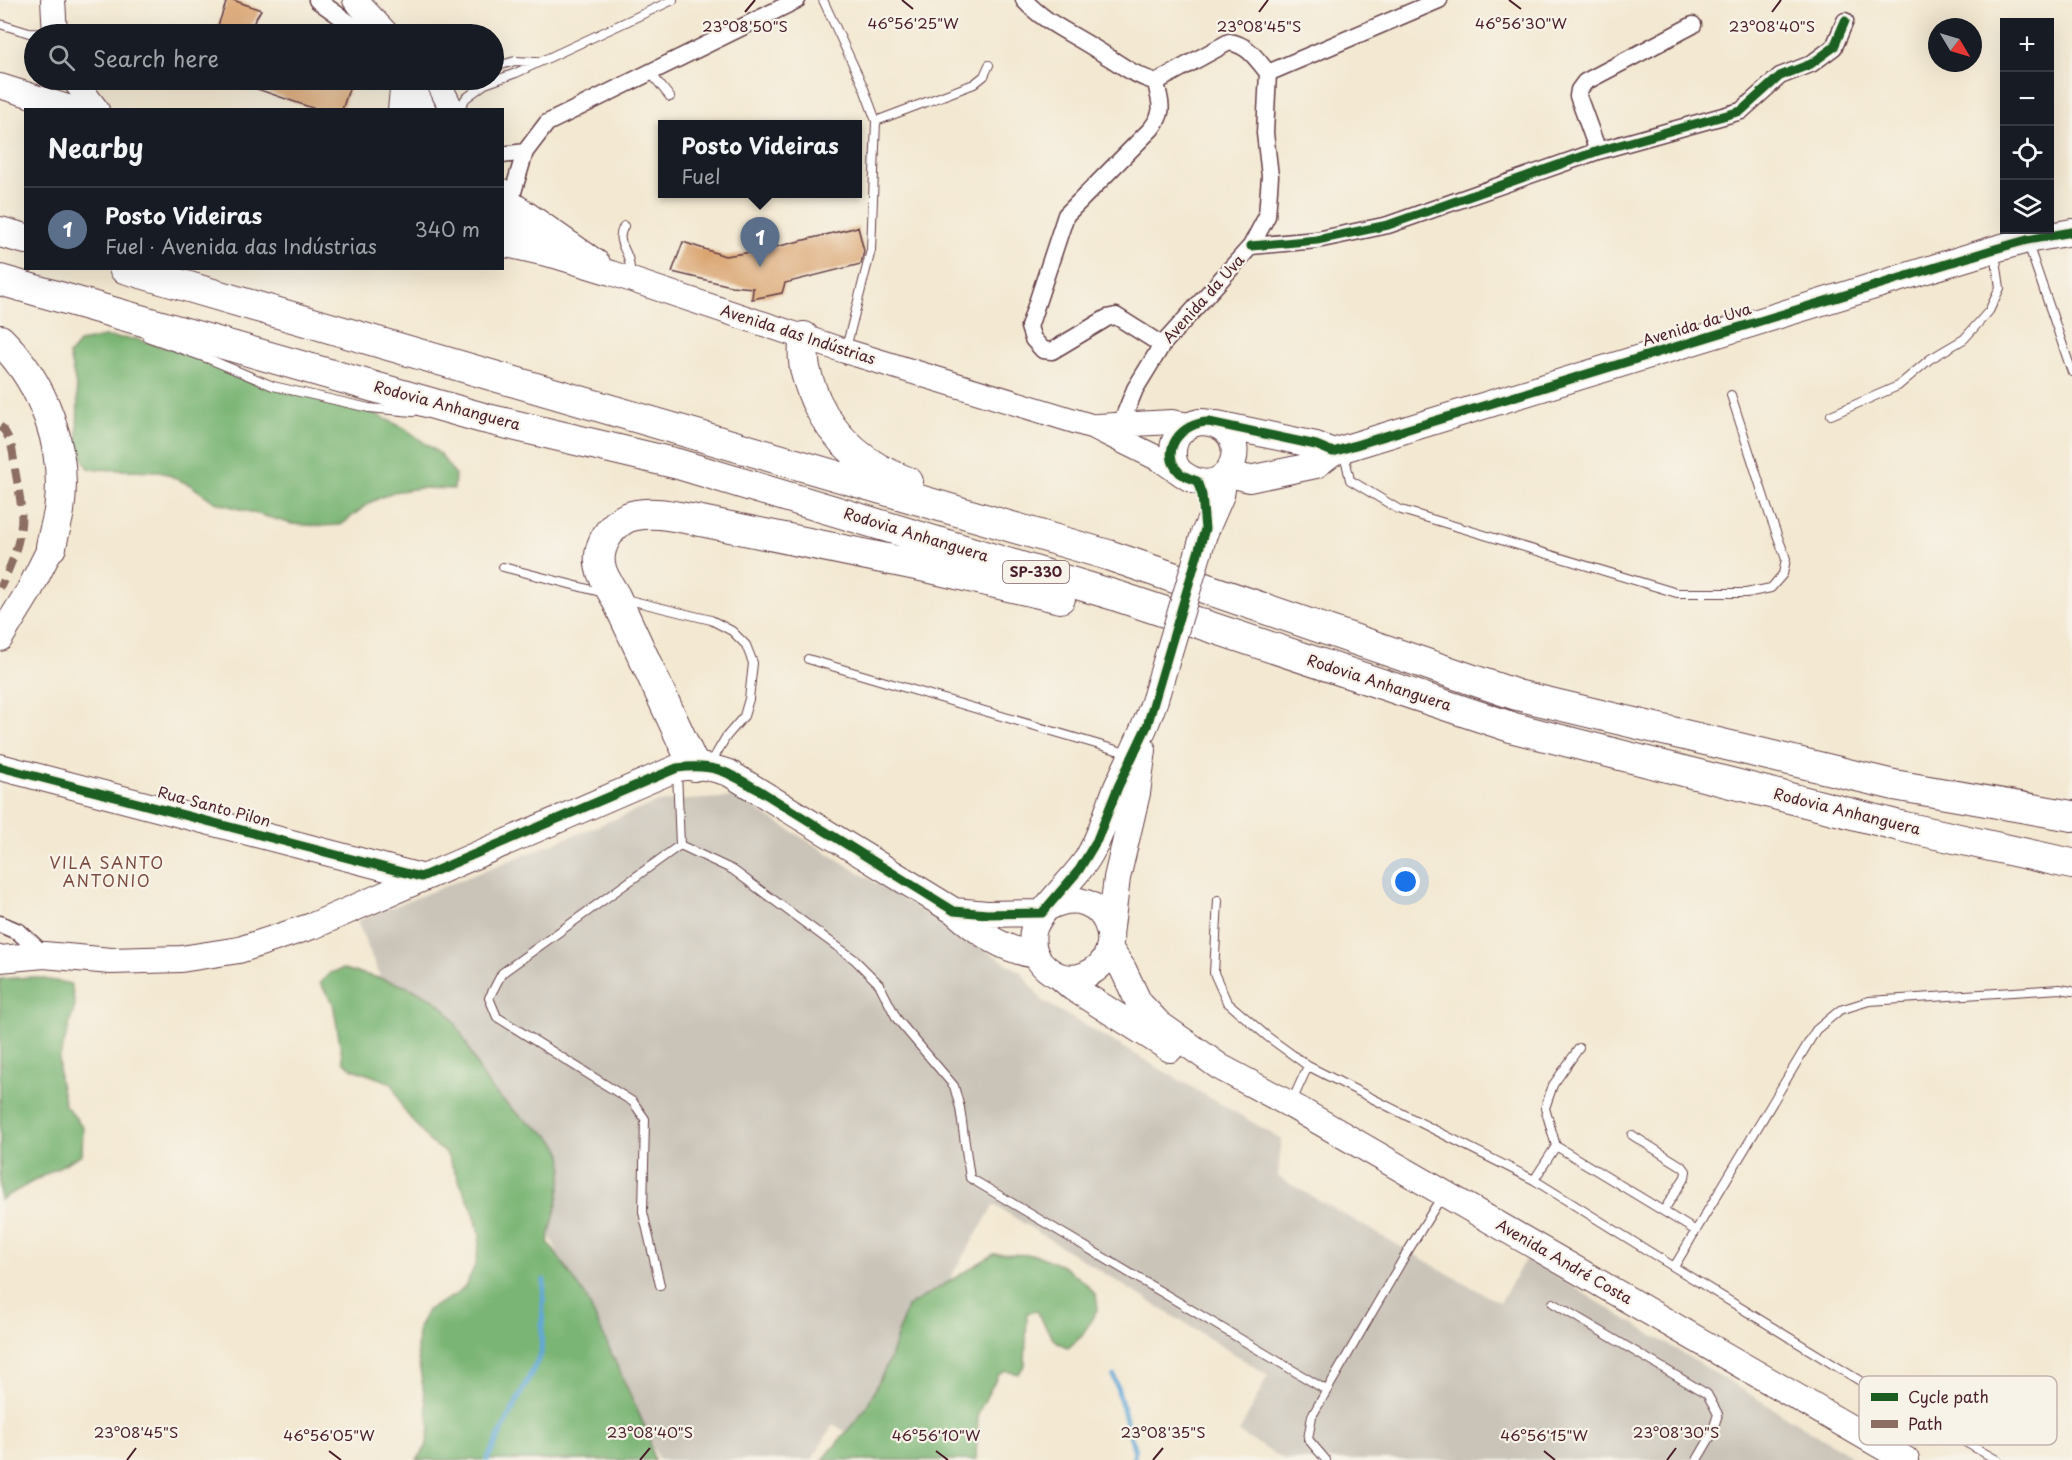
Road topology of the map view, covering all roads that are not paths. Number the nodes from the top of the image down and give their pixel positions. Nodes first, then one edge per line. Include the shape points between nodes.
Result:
1 (53, 0) edge
2 (317, 0) edge
3 (355, 0) edge
4 (673, 0) edge
5 (797, 0) edge
6 (823, 0) edge
7 (1024, 0) edge
8 (1439, 0) edge
9 (1845, 21) dead end
10 (0, 24) edge
11 (53, 24) edge
12 (351, 24) edge
13 (380, 24) edge
14 (1693, 25) dead end
15 (24, 31) edge
16 (537, 62) junction
17 (504, 64) edge
18 (989, 65) dead end
19 (649, 71) junction
20 (1268, 73) junction
21 (504, 77) edge
22 (1156, 82) junction
23 (0, 86) edge
24 (82, 90) edge
25 (402, 90) edge
26 (415, 90) edge
27 (442, 90) edge
28 (477, 90) edge
29 (670, 97) dead end
30 (71, 108) edge
31 (95, 108) edge
32 (400, 108) edge
33 (423, 108) edge
34 (451, 108) edge
35 (459, 108) edge
36 (876, 121) junction
37 (1598, 151) junction
38 (525, 152) junction
39 (504, 155) edge
40 (505, 206) edge
41 (624, 226) dead end
42 (0, 232) edge
43 (2072, 232) edge
44 (24, 238) edge
45 (2027, 240) junction
46 (504, 244) edge
47 (1251, 246) junction
48 (1995, 249) junction
49 (555, 256) junction
50 (131, 270) edge
51 (621, 276) junction
52 (0, 281) edge
53 (85, 314) dead end
54 (141, 335) dead end
55 (804, 337) junction
56 (0, 340) edge
57 (1162, 345) junction
58 (845, 351) junction
59 (2072, 372) edge
60 (1731, 395) dead end
61 (1830, 415) dead end
62 (483, 418) junction
63 (1218, 424) junction
64 (1190, 425) junction
65 (1120, 426) junction
66 (1094, 427) junction
67 (1338, 451) junction
68 (1225, 476) junction
69 (1189, 477) junction
70 (1205, 532) junction
71 (51, 547) joint
72 (1108, 555) junction
73 (503, 567) dead end
74 (615, 596) junction
75 (1117, 596) junction
76 (0, 638) edge
77 (808, 659) dead end
78 (1147, 726) junction
79 (1133, 755) junction
80 (0, 767) edge
81 (693, 767) junction
82 (2072, 816) edge
83 (680, 845) junction
84 (346, 857) junction
85 (2072, 864) edge
86 (421, 877) junction
87 (1218, 900) dead end
88 (352, 909) junction
89 (1045, 910) junction
90 (954, 911) junction
91 (0, 924) edge
92 (1110, 942) junction
93 (44, 955) junction
94 (1036, 955) junction
95 (0, 959) edge
96 (1059, 976) junction
97 (2072, 991) edge
98 (1579, 1048) dead end
99 (1308, 1066) junction
100 (1220, 1067) junction
101 (1291, 1104) junction
102 (1632, 1135) dead end
103 (1556, 1146) junction
104 (1534, 1180) junction
105 (1444, 1193) junction
106 (1664, 1210) junction
107 (1696, 1231) junction
108 (1674, 1267) junction
109 (660, 1285) dead end
110 (1553, 1304) dead end
111 (1859, 1380) edge
112 (1326, 1390) junction
113 (1859, 1433) edge
114 (1880, 1445) edge
115 (1970, 1445) edge
116 (1326, 1460) edge
117 (1697, 1460) edge
118 (1906, 1460) edge
119 (1997, 1460) edge

1 - 11 main road
2 - 12 street
3 - 13 main road
4 - 16 lane
5 - 19 street
6 - 36 lane
7 - 22 street via 1039,16 1136,75
8 - 20 street
9 - 37 street via 1834,46 1811,64 1780,76 1741,111
10 - 15 lane
14 - 37 street via 1586,82 1578,96
16 - 17 lane
16 - 21 lane
18 - 36 lane via 974,84
19 - 29 lane
19 - 38 street via 547,123
20 - 22 street via 1242,44 1228,42
20 - 47 street, Avenida da Uva via 1267,216
22 - 57 street via 1160,118 1066,215 1029,327 1042,350 1052,351 1116,316
23 - 30 main road
24 - 31 main road
25 - 32 main road
26 - 33 main road
27 - 34 main road
28 - 35 lane
36 - 58 lane via 871,250
37 - 47 street via 1388,225 1317,240
38 - 39 street
38 - 40 street
40 - 49 main road
40 - 51 main road
41 - 51 lane via 621,245 628,256
42 - 44 highway
43 - 45 main road, Avenida da Uva
45 - 48 main road, Avenida da Uva
45 - 59 lane
46 - 49 main road, Avenida das Indústrias
47 - 57 street, Avenida da Uva
48 - 61 lane via 2000,288 1989,311 1964,339 1930,359 1898,386
48 - 67 main road, Avenida da Uva
49 - 51 main road, Avenida das Indústrias
50 - 72 highway, SP-330
51 - 55 main road, Avenida das Indústrias
52 - 53 lane
52 - 62 highway, Rodovia Anhanguera / SP-330
54 - 62 lane via 273,386 369,408
55 - 58 main road, Avenida das Indústrias
55 - 72 highway via 804,362 826,422 866,461 897,478 1062,533
56 - 71 highway via 28,372 55,436 61,472 59,511
57 - 65 street, Avenida da Uva via 1135,389
58 - 66 main road, Avenida das Indústrias
60 - 67 lane via 1786,559 1783,574 1771,588 1746,593 1677,593 1398,509 1350,480
62 - 75 highway, Rodovia Anhanguera / SP-330 via 678,464
63 - 64 main road
63 - 67 main road
63 - 68 main road via 1227,431 1235,452
64 - 65 main road, Avenida das Indústrias via 1172,422
64 - 69 main road via 1176,437 1173,446 1175,465
65 - 66 main road, Avenida das Indústrias
66 - 69 main road, Avenida das Indústrias
67 - 68 main road, Avenida da Uva via 1316,465 1249,479
68 - 69 main road via 1216,481
68 - 70 main road
69 - 70 main road via 1202,495
70 - 78 main road, bridge
71 - 76 main road
72 - 82 highway, SP-330 via 1517,695 1894,785
73 - 74 lane
74 - 75 highway via 601,571 600,552 605,537 617,524 634,515 660,514 1059,598
74 - 81 highway
74 - 81 lane via 711,620 732,631 746,645 753,663 744,716
75 - 85 highway, Rodovia Anhanguera / SP-330 via 1514,728 1900,826
77 - 79 lane
78 - 79 main road
78 - 92 main road via 1137,793 1117,878
79 - 89 main road via 1087,859
80 - 84 main road, Rua Santo Pilon
81 - 83 lane
81 - 86 main road
81 - 90 main road via 729,773
83 - 109 lane via 502,973 489,998 497,1017 633,1102 645,1119 643,1212
83 - 112 lane via 733,870 854,959 879,984 897,1020 954,1086 970,1178
84 - 86 main road, Rua Santo Pilon
84 - 88 main road via 362,889
86 - 88 main road
87 - 99 lane via 1214,973 1227,1002
88 - 93 main road via 239,950 181,959 111,961
89 - 90 main road via 987,914
89 - 92 main road via 1061,901 1088,903 1107,922
89 - 94 main road via 1033,934
90 - 94 main road via 972,927 1018,953
91 - 93 street via 19,932
92 - 96 main road via 1104,960 1095,969 1078,977
92 - 100 main road via 1139,1003 1159,1024
93 - 95 main road
94 - 96 main road
96 - 100 main road via 1187,1059
97 - 107 lane via 1869,1000 1840,1010 1816,1030
98 - 103 lane via 1553,1085 1545,1108
99 - 101 lane
99 - 104 lane
100 - 101 main road, Avenida André Costa
101 - 105 main road, Avenida André Costa
102 - 106 lane via 1686,1171
103 - 104 lane
103 - 106 lane
104 - 108 lane
105 - 112 lane
105 - 113 main road, Avenida André Costa
106 - 107 lane
107 - 108 lane
108 - 111 lane
110 - 117 lane via 1707,1394 1718,1414
112 - 116 lane via 1312,1416 1308,1439
114 - 118 main road, Avenida André Costa
115 - 119 lane

